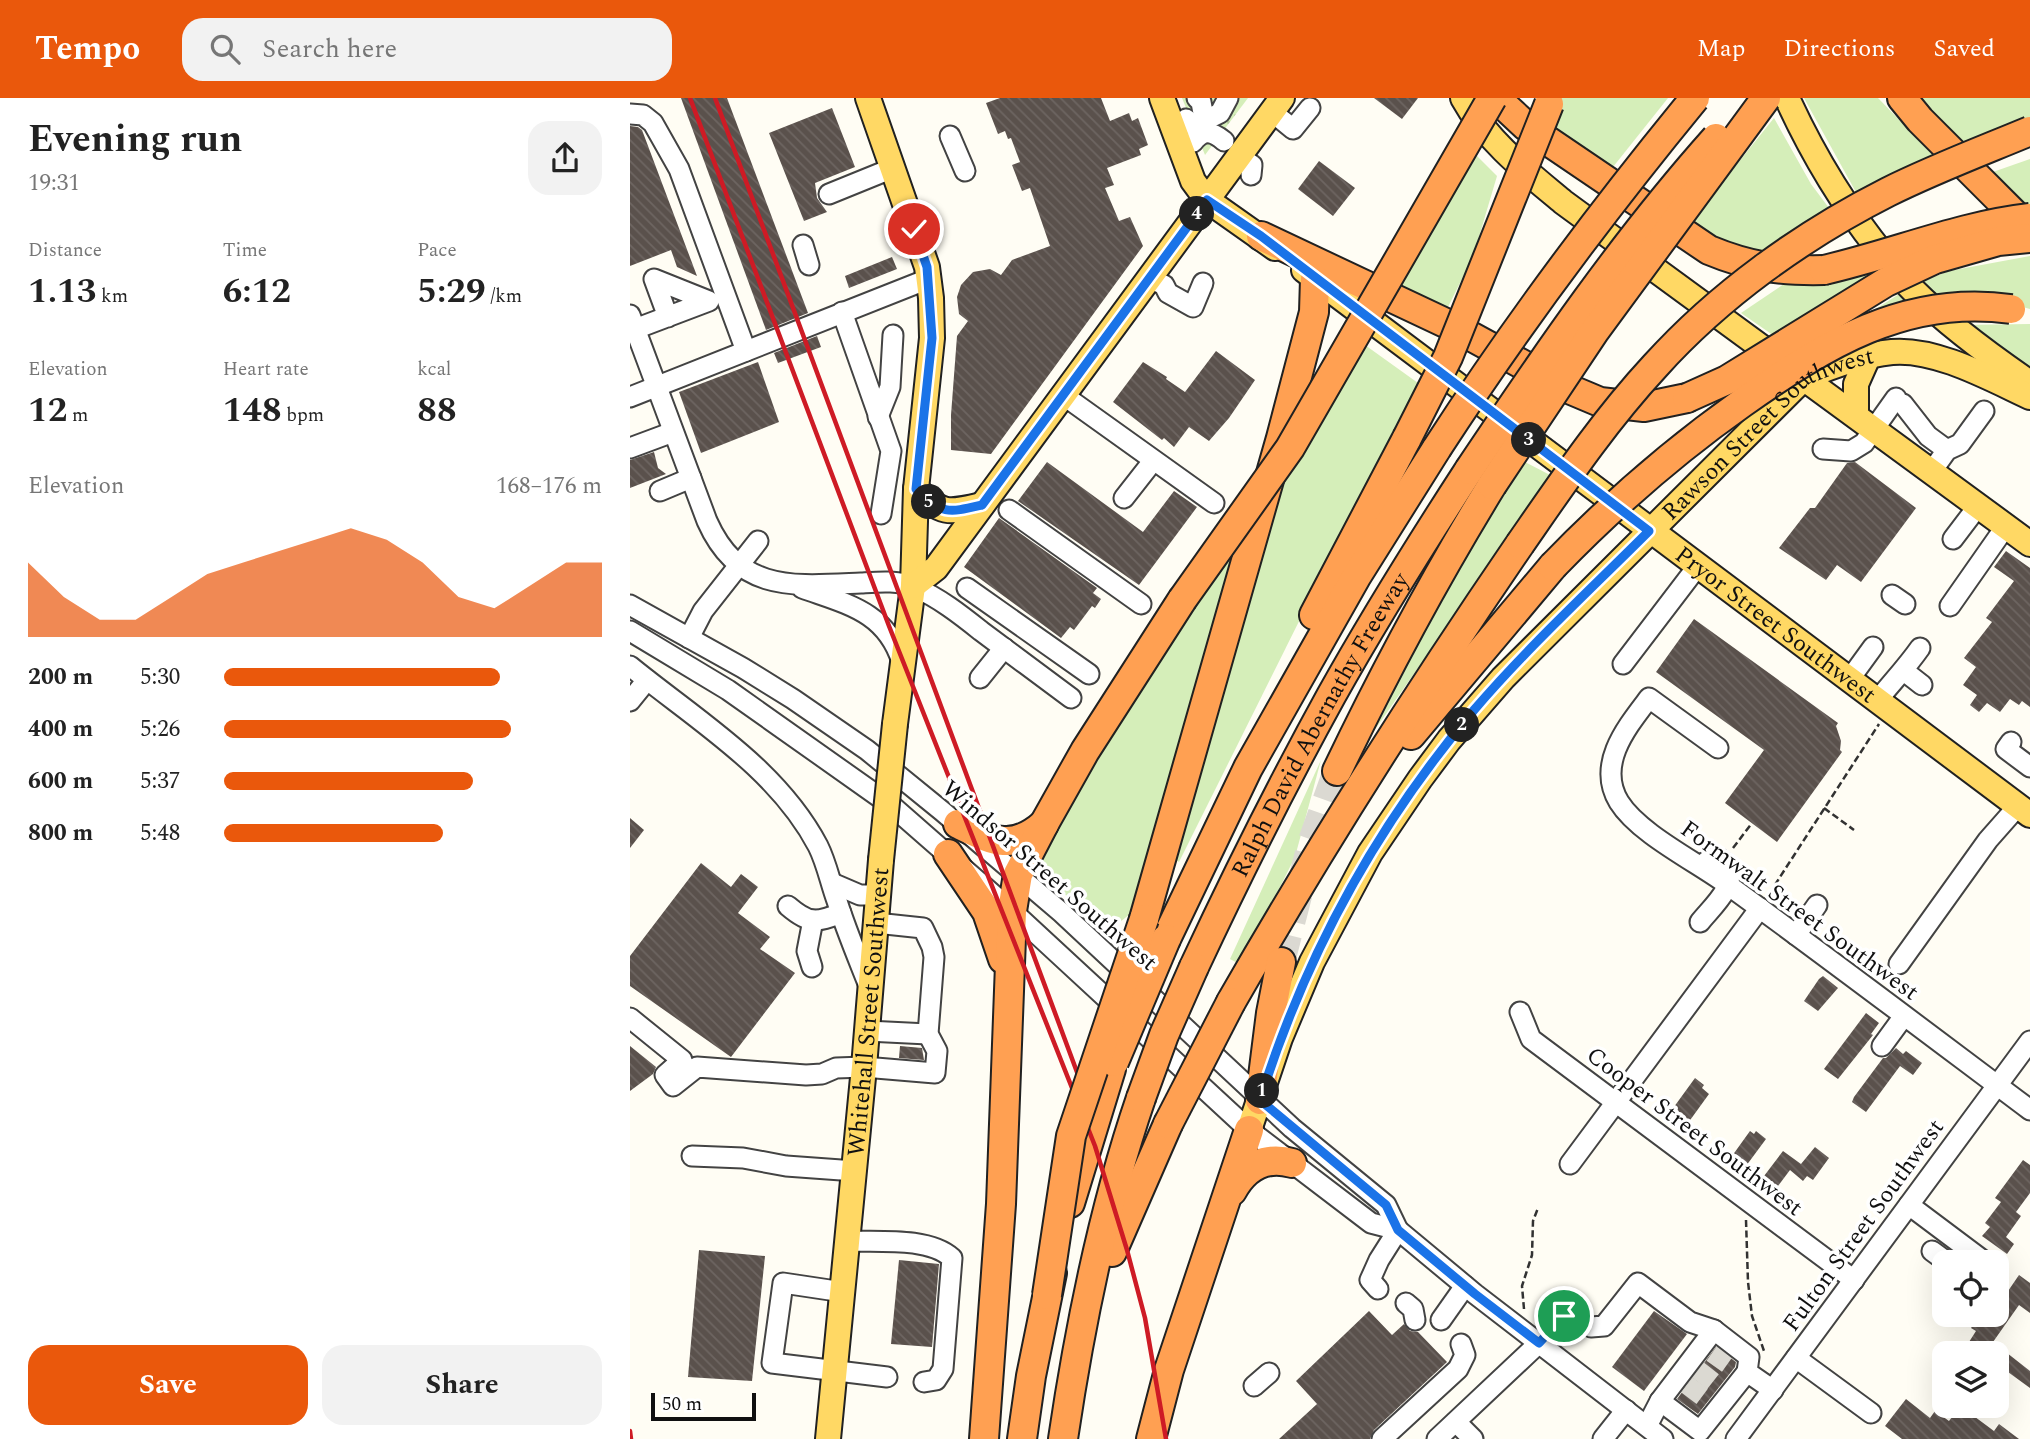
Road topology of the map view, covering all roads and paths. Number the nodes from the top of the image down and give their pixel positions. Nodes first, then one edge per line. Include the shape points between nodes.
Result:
1 (868, 98) edge
2 (1228, 98) edge
3 (1463, 98) edge
4 (1494, 98) edge
5 (1695, 98) edge
6 (1752, 98) edge
7 (1766, 98) edge
8 (1787, 98) edge
9 (1902, 98) edge
10 (1546, 100) edge
11 (1183, 103) edge
12 (1277, 105) edge
13 (1310, 108) dead end
14 (630, 114) edge
15 (2030, 131) edge
16 (950, 136) dead end
17 (1218, 142) junction
18 (893, 169) junction
19 (965, 171) dead end
20 (829, 194) dead end
21 (1207, 200) junction
22 (2030, 218) edge
23 (2030, 230) edge
24 (1261, 236) junction
25 (2030, 238) edge
26 (803, 244) dead end
27 (809, 265) dead end
28 (928, 279) junction
29 (1315, 279) junction
30 (1156, 282) junction
31 (1199, 293) dead end
32 (2020, 311) edge
33 (842, 312) junction
34 (668, 317) dead end
35 (633, 322) edge
36 (893, 335) dead end
37 (746, 351) junction
38 (1867, 357) junction
39 (1804, 378) junction
40 (2030, 383) edge
41 (656, 387) junction
42 (1063, 395) junction
43 (630, 397) edge
44 (2030, 397) edge
45 (1984, 411) dead end
46 (878, 417) junction
47 (1865, 422) junction
48 (673, 432) junction
49 (630, 448) edge
50 (1823, 449) dead end
51 (1947, 450) junction
52 (1153, 461) junction
53 (1932, 471) junction
54 (1480, 477) junction
55 (691, 478) junction
56 (916, 489) junction
57 (660, 491) dead end
58 (1125, 498) dead end
59 (1214, 503) dead end
60 (982, 505) junction
61 (1978, 506) junction
62 (1009, 510) dead end
63 (881, 514) dead end
64 (2006, 526) junction
65 (1649, 531) junction
66 (1954, 539) dead end
67 (758, 541) dead end
68 (2030, 544) edge
69 (740, 567) junction
70 (1697, 567) junction
71 (788, 582) junction
72 (913, 586) junction
73 (967, 587) dead end
74 (1141, 604) dead end
75 (630, 605) edge
76 (1950, 606) dead end
77 (630, 631) edge
78 (689, 638) junction
79 (1873, 647) dead end
80 (1004, 648) junction
81 (1920, 648) dead end
82 (902, 662) junction
83 (1623, 664) dead end
84 (630, 666) edge
85 (1904, 671) junction
86 (1089, 674) dead end
87 (980, 678) dead end
88 (647, 680) junction
89 (1849, 680) junction
90 (1922, 685) dead end
91 (1071, 698) dead end
92 (630, 701) edge
93 (1883, 705) junction
94 (2011, 742) dead end
95 (1718, 748) dead end
96 (2030, 767) edge
97 (1248, 768) junction
98 (1337, 771) tunnel mouth
99 (2026, 803) edge
100 (1824, 808) junction
101 (1342, 818) junction
102 (1752, 823) dead end
103 (958, 824) junction
104 (1044, 824) junction
105 (1854, 830) dead end
106 (1732, 851) dead end
107 (948, 854) junction
108 (1017, 874) junction
109 (832, 883) junction
110 (1729, 885) junction
111 (878, 895) junction
112 (1817, 905) dead end
113 (788, 906) dead end
114 (1760, 908) junction
115 (1012, 911) junction
116 (841, 913) junction
117 (813, 920) junction
118 (1700, 922) dead end
119 (876, 923) junction
120 (1796, 935) junction
121 (1280, 962) tunnel mouth
122 (1899, 964) dead end
123 (812, 967) dead end
124 (1010, 984) junction
125 (870, 989) junction
126 (1520, 1012) dead end
127 (1904, 1016) junction
128 (630, 1018) edge
129 (867, 1031) junction
130 (928, 1034) junction
131 (2030, 1041) edge
132 (1882, 1046) dead end
133 (864, 1067) junction
134 (1997, 1085) junction
135 (1260, 1100) junction
136 (1615, 1101) junction
137 (2030, 1110) edge
138 (1249, 1130) junction
139 (692, 1156) dead end
140 (1292, 1163) junction
141 (1570, 1164) dead end
142 (855, 1171) junction
143 (1909, 1205) junction
144 (1224, 1206) junction
145 (1538, 1208) dead end
146 (1746, 1217) dead end
147 (1398, 1230) junction
148 (848, 1241) junction
149 (1969, 1250) edge
150 (1854, 1280) junction
151 (1465, 1286) junction
152 (1378, 1289) dead end
153 (843, 1292) junction
154 (1047, 1295) junction
155 (1524, 1309) dead end
156 (1084, 1312) junction
157 (1441, 1320) dead end
158 (1714, 1330) junction
159 (1539, 1343) junction
160 (1461, 1344) dead end
161 (1765, 1352) dead end
162 (1712, 1353) dead end
163 (1796, 1358) junction
164 (835, 1371) junction
165 (1692, 1371) junction
166 (1741, 1371) junction
167 (887, 1377) dead end
168 (924, 1382) dead end
169 (1773, 1390) junction
170 (1660, 1401) junction
171 (1626, 1410) junction
172 (1871, 1413) dead end
173 (1456, 1422) junction
174 (1647, 1426) junction
175 (1606, 1438) edge
176 (828, 1439) edge
177 (984, 1439) edge
178 (1022, 1439) edge
179 (1063, 1439) edge
180 (1151, 1439) edge
181 (1382, 1439) edge
182 (1437, 1439) edge
183 (1473, 1439) edge
184 (1663, 1439) edge
185 (1736, 1439) edge

1 - 18 main road, Whitehall Street Southwest
2 - 17 street via 1220,113
3 - 39 main road via 1494,139 1544,186
4 - 22 highway, bridge via 1526,126 1709,250 1758,267 1824,270 1953,232
4 - 104 highway, bridge via 1290,448 1182,600
5 - 97 highway, Ralph David Abernathy Freeway, bridge via 1482,378 1356,577
6 - 54 highway, Ralph David Abernathy Freeway, bridge via 1663,200 1520,394
7 - 54 highway, bridge
8 - 40 main road via 1830,182 1911,289 1961,333
9 - 23 highway
10 - 97 highway, bridge via 1448,357 1290,661
11 - 17 street via 1201,102
11 - 21 main road, Pryor Street Southwest via 1193,181
12 - 13 street via 1293,129
12 - 17 main road
14 - 37 street via 643,115 653,123 679,169
15 - 101 highway, bridge via 1888,192 1836,220 1744,284 1664,356 1626,399 1520,544
16 - 19 street
17 - 21 main road
18 - 20 street
18 - 28 main road, Whitehall Street Southwest
21 - 24 main road, Pryor Street Southwest
21 - 30 main road
24 - 25 highway, bridge via 1454,327 1562,386 1600,402 1644,407 1687,398 1727,380 1886,282 1936,259 1998,241
24 - 29 main road, Pryor Street Southwest
26 - 27 street
28 - 33 street
28 - 56 main road, Whitehall Street Southwest via 932,338
29 - 65 main road, Pryor Street Southwest
29 - 154 highway, bridge via 1314,312 1281,438 1144,919 1071,1136
30 - 31 street via 1168,293
30 - 42 main road
32 - 101 highway, bridge via 1975,305 1926,310 1876,325 1812,356 1700,433 1630,489 1553,566
33 - 37 street
33 - 46 street
34 - 35 street
35 - 41 street
36 - 46 street via 890,387
37 - 41 street
38 - 39 main road, Rawson Street Southwest
38 - 44 main road, Rawson Street Southwest via 1894,352 1930,355
38 - 47 main road via 1856,384
39 - 47 main road
39 - 65 main road, Rawson Street Southwest
41 - 43 street
41 - 48 street
42 - 52 street
42 - 60 main road
45 - 51 street via 1960,444
46 - 63 street via 891,451
47 - 50 street via 1864,443 1851,451
47 - 51 street via 1900,401 1922,429
47 - 53 main road
48 - 49 street
48 - 55 street
51 - 53 street
52 - 58 street
52 - 59 street
53 - 61 main road
54 - 98 highway via 1443,567 1378,684
54 - 156 highway, Ralph David Abernathy Freeway, bridge via 1392,592 1261,827 1194,967 1122,1153
55 - 57 street
55 - 69 street via 714,537
56 - 60 main road via 933,506 952,512
56 - 72 main road, Whitehall Street Southwest
60 - 72 main road via 936,568
61 - 64 main road
61 - 66 street
62 - 74 street
64 - 68 main road
64 - 76 street
65 - 70 main road, Pryor Street Southwest
65 - 135 main road, Rawson Street Southwest via 1476,708 1395,814 1312,962
67 - 69 street
69 - 71 street via 759,577
69 - 78 street via 703,611
70 - 83 street
70 - 89 main road, Pryor Street Southwest
71 - 72 street
71 - 82 street via 860,609 897,644
72 - 80 street
72 - 82 main road, Whitehall Street Southwest
73 - 86 street
75 - 78 street, Windsor Street Southwest
77 - 107 street, Windsor Street Southwest via 727,690 856,779
78 - 103 street, Windsor Street Southwest via 769,684 867,750
79 - 89 street
80 - 87 street
80 - 91 street
81 - 85 street
82 - 111 main road, Whitehall Street Southwest, bridge
84 - 88 street
85 - 90 street
85 - 93 street via 1896,676
88 - 92 street
88 - 109 street via 757,768 794,806
89 - 93 main road, Pryor Street Southwest
93 - 99 main road, Pryor Street Southwest
93 - 100 path
94 - 96 street via 2006,749
95 - 110 street, Formwalt Street Southwest via 1649,698 1613,752 1610,775 1618,801 1640,825
97 - 154 highway, Ralph David Abernathy Freeway, bridge via 1166,939 1111,1069 1074,1186
99 - 122 street via 1989,840
100 - 105 path
100 - 114 path
101 - 156 highway, bridge via 1192,1073
102 - 106 path
103 - 104 highway via 1010,842 1031,835
103 - 108 street, Windsor Street Southwest
104 - 108 highway
107 - 115 street, Windsor Street Southwest
107 - 124 highway via 987,912
108 - 115 highway
108 - 135 street, Windsor Street Southwest
109 - 111 street via 860,895
109 - 116 street
110 - 114 street, Formwalt Street Southwest
110 - 118 street
111 - 119 main road, Whitehall Street Southwest
112 - 120 street
113 - 117 street
114 - 120 street, Formwalt Street Southwest
114 - 136 street
115 - 124 highway
115 - 138 street, Windsor Street Southwest
116 - 117 street
116 - 125 street
117 - 123 street via 807,951
119 - 125 main road, Whitehall Street Southwest
119 - 130 street via 923,928 932,947
120 - 127 street, Formwalt Street Southwest
121 - 135 highway
124 - 177 highway via 1002,1204
125 - 129 main road, Whitehall Street Southwest
126 - 136 street, Cooper Street Southwest via 1531,1039
127 - 132 street
127 - 134 street, Formwalt Street Southwest
128 - 133 street via 682,1060 665,1075 673,1086 697,1068 806,1075
129 - 130 street
129 - 133 main road, Whitehall Street Southwest
130 - 133 street via 937,1051 936,1073
131 - 134 street, Fulton Street Southwest
133 - 142 main road, Whitehall Street Southwest
134 - 137 street, Formwalt Street Southwest
134 - 143 street, Fulton Street Southwest
135 - 138 main road, Rawson Street Southwest
135 - 147 street, Windsor Street Southwest via 1386,1205
136 - 141 street
136 - 150 street, Cooper Street Southwest
138 - 140 street, Windsor Street Southwest
138 - 144 highway
139 - 142 street
140 - 144 highway via 1277,1159 1259,1163 1240,1179
140 - 147 street, Windsor Street Southwest via 1371,1223
142 - 148 main road, Whitehall Street Southwest
143 - 149 street
143 - 150 street, Fulton Street Southwest
144 - 180 highway
145 - 155 path via 1532,1255 1522,1286
146 - 161 path via 1752,1316
147 - 151 street, Windsor Street Southwest
147 - 152 street via 1370,1280
148 - 153 main road, Whitehall Street Southwest
148 - 168 street via 924,1244 942,1249 952,1258 943,1369 936,1380
150 - 163 street, Fulton Street Southwest
151 - 157 street
151 - 159 street, Windsor Street Southwest
153 - 164 main road, Whitehall Street Southwest
153 - 164 street via 783,1283 772,1363
154 - 178 highway, Ralph David Abernathy Freeway
156 - 179 highway, Ralph David Abernathy Freeway
158 - 159 street via 1690,1322 1638,1283 1604,1326 1591,1327 1569,1314
158 - 165 street
158 - 166 street via 1749,1357
159 - 171 street, Windsor Street Southwest
159 - 173 street
160 - 181 street via 1465,1355 1458,1369
162 - 165 street
163 - 169 street, Fulton Street Southwest
163 - 172 street
164 - 167 street
164 - 176 main road, Whitehall Street Southwest
165 - 170 street
166 - 169 street
166 - 170 street via 1700,1431
169 - 185 street, Fulton Street Southwest
170 - 174 street
171 - 174 street, Windsor Street Southwest
171 - 175 street
173 - 182 street
173 - 183 street
174 - 184 street, Windsor Street Southwest

